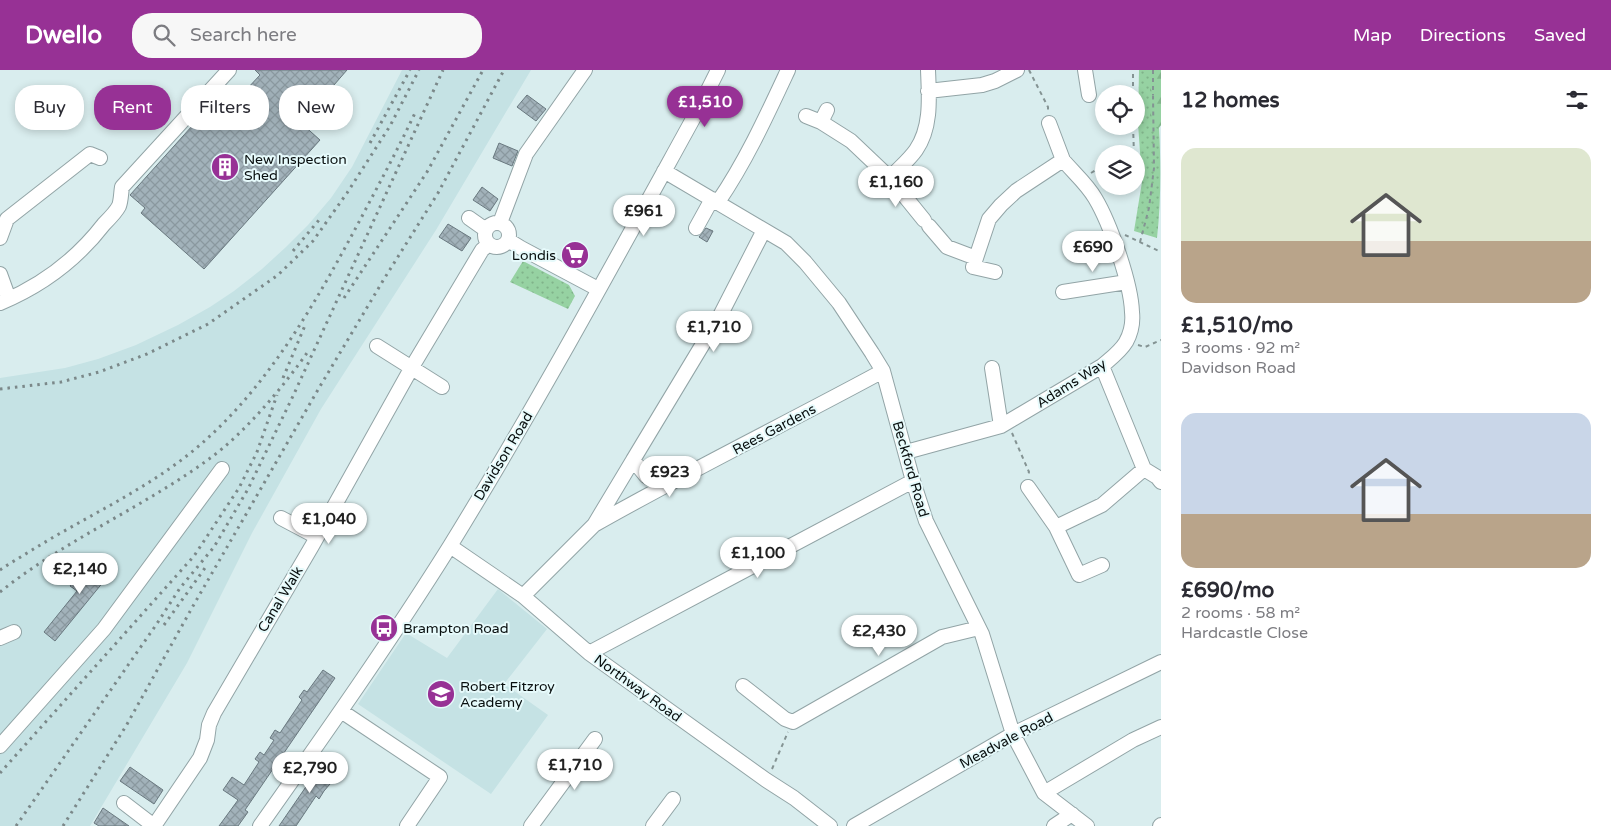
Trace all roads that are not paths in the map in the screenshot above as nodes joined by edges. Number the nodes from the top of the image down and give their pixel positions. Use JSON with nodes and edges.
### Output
{"nodes":[{"id":1,"x":229,"y":70,"type":"edge"},
{"id":2,"x":585,"y":70,"type":"edge"},
{"id":3,"x":718,"y":70,"type":"edge"},
{"id":4,"x":788,"y":70,"type":"edge"},
{"id":5,"x":928,"y":70,"type":"edge"},
{"id":6,"x":1017,"y":70,"type":"edge"},
{"id":7,"x":1085,"y":70,"type":"edge"},
{"id":8,"x":928,"y":92,"type":"junction"},
{"id":9,"x":1089,"y":95,"type":"dead end"},
{"id":10,"x":806,"y":116,"type":"dead end"},
{"id":11,"x":1049,"y":123,"type":"road end"},
{"id":12,"x":100,"y":158,"type":"dead end"},
{"id":13,"x":1062,"y":160,"type":"junction"},
{"id":14,"x":664,"y":171,"type":"junction"},
{"id":15,"x":890,"y":178,"type":"junction"},
{"id":16,"x":715,"y":201,"type":"junction"},
{"id":17,"x":469,"y":218,"type":"dead end"},
{"id":18,"x":500,"y":223,"type":"junction"},
{"id":19,"x":696,"y":228,"type":"dead end"},
{"id":20,"x":486,"y":230,"type":"junction"},
{"id":21,"x":764,"y":230,"type":"junction"},
{"id":22,"x":0,"y":238,"type":"edge"},
{"id":23,"x":508,"y":240,"type":"junction"},
{"id":24,"x":489,"y":244,"type":"junction"},
{"id":25,"x":976,"y":258,"type":"junction"},
{"id":26,"x":995,"y":272,"type":"dead end"},
{"id":27,"x":0,"y":274,"type":"edge"},
{"id":28,"x":1127,"y":282,"type":"junction"},
{"id":29,"x":598,"y":289,"type":"junction"},
{"id":30,"x":1063,"y":292,"type":"dead end"},
{"id":31,"x":5,"y":301,"type":"edge"},
{"id":32,"x":377,"y":346,"type":"dead end"},
{"id":33,"x":1102,"y":366,"type":"junction"},
{"id":34,"x":412,"y":367,"type":"junction"},
{"id":35,"x":992,"y":368,"type":"dead end"},
{"id":36,"x":883,"y":370,"type":"junction"},
{"id":37,"x":442,"y":387,"type":"dead end"},
{"id":38,"x":1004,"y":424,"type":"junction"},
{"id":39,"x":906,"y":452,"type":"junction"},
{"id":40,"x":633,"y":460,"type":"junction"},
{"id":41,"x":222,"y":469,"type":"dead end"},
{"id":42,"x":1144,"y":469,"type":"junction"},
{"id":43,"x":913,"y":481,"type":"junction"},
{"id":44,"x":1161,"y":482,"type":"edge"},
{"id":45,"x":664,"y":486,"type":"junction"},
{"id":46,"x":1028,"y":486,"type":"road end"},
{"id":47,"x":281,"y":518,"type":"dead end"},
{"id":48,"x":594,"y":525,"type":"junction"},
{"id":49,"x":1056,"y":526,"type":"junction"},
{"id":50,"x":317,"y":537,"type":"junction"},
{"id":51,"x":450,"y":546,"type":"junction"},
{"id":52,"x":1102,"y":566,"type":"dead end"},
{"id":53,"x":523,"y":596,"type":"junction"},
{"id":54,"x":979,"y":628,"type":"junction"},
{"id":55,"x":14,"y":632,"type":"dead end"},
{"id":56,"x":0,"y":638,"type":"edge"},
{"id":57,"x":589,"y":653,"type":"junction"},
{"id":58,"x":1161,"y":662,"type":"edge"},
{"id":59,"x":743,"y":686,"type":"dead end"},
{"id":60,"x":341,"y":712,"type":"junction"},
{"id":61,"x":1161,"y":727,"type":"edge"},
{"id":62,"x":1013,"y":734,"type":"junction"},
{"id":63,"x":595,"y":739,"type":"dead end"},
{"id":64,"x":0,"y":746,"type":"edge"},
{"id":65,"x":1044,"y":793,"type":"junction"},
{"id":66,"x":673,"y":799,"type":"dead end"},
{"id":67,"x":124,"y":803,"type":"dead end"},
{"id":68,"x":1072,"y":814,"type":"junction"},
{"id":69,"x":154,"y":826,"type":"edge"},
{"id":70,"x":260,"y":826,"type":"edge"},
{"id":71,"x":407,"y":826,"type":"edge"},
{"id":72,"x":531,"y":826,"type":"edge"},
{"id":73,"x":653,"y":826,"type":"edge"},
{"id":74,"x":830,"y":826,"type":"edge"},
{"id":75,"x":854,"y":826,"type":"edge"},
{"id":76,"x":1054,"y":826,"type":"edge"},
{"id":77,"x":1087,"y":826,"type":"edge"}],
"edges":[{"from":1,"to":31,"type":"street"},
{"from":2,"to":18,"type":"street"},
{"from":3,"to":14,"type":"street","name":"Davidson Road"},
{"from":4,"to":16,"type":"street"},
{"from":5,"to":8,"type":"street"},
{"from":6,"to":8,"type":"street"},
{"from":7,"to":9,"type":"street"},
{"from":8,"to":15,"type":"street"},
{"from":10,"to":15,"type":"street"},
{"from":11,"to":13,"type":"street","name":"Adams Way"},
{"from":12,"to":22,"type":"street"},
{"from":13,"to":25,"type":"street"},
{"from":13,"to":28,"type":"street","name":"Adams Way"},
{"from":14,"to":16,"type":"street","name":"Beckford Road"},
{"from":14,"to":29,"type":"street","name":"Davidson Road"},
{"from":15,"to":25,"type":"street"},
{"from":16,"to":19,"type":"street"},
{"from":16,"to":21,"type":"street","name":"Beckford Road"},
{"from":17,"to":20,"type":"street"},
{"from":18,"to":20,"type":"street"},
{"from":18,"to":23,"type":"street"},
{"from":20,"to":24,"type":"street"},
{"from":21,"to":36,"type":"street","name":"Beckford Road"},
{"from":21,"to":40,"type":"street","name":"Rees Gardens"},
{"from":23,"to":24,"type":"street"},
{"from":23,"to":29,"type":"street"},
{"from":24,"to":34,"type":"street","name":"Canal Walk"},
{"from":25,"to":26,"type":"street"},
{"from":27,"to":31,"type":"street"},
{"from":28,"to":30,"type":"street"},
{"from":28,"to":33,"type":"street","name":"Adams Way"},
{"from":29,"to":51,"type":"street","name":"Davidson Road"},
{"from":32,"to":34,"type":"street"},
{"from":33,"to":38,"type":"street","name":"Adams Way"},
{"from":33,"to":42,"type":"street"},
{"from":34,"to":37,"type":"street"},
{"from":34,"to":50,"type":"street","name":"Canal Walk"},
{"from":35,"to":38,"type":"street"},
{"from":36,"to":39,"type":"street","name":"Beckford Road"},
{"from":36,"to":45,"type":"street","name":"Rees Gardens"},
{"from":38,"to":39,"type":"street","name":"Adams Way"},
{"from":39,"to":43,"type":"street","name":"Beckford Road"},
{"from":40,"to":45,"type":"street"},
{"from":40,"to":48,"type":"street","name":"Rees Gardens"},
{"from":41,"to":64,"type":"street"},
{"from":42,"to":44,"type":"street"},
{"from":42,"to":49,"type":"street"},
{"from":43,"to":54,"type":"street","name":"Beckford Road"},
{"from":43,"to":57,"type":"street"},
{"from":45,"to":48,"type":"street","name":"Rees Gardens"},
{"from":46,"to":49,"type":"street"},
{"from":47,"to":50,"type":"street"},
{"from":48,"to":53,"type":"street","name":"Rees Gardens"},
{"from":49,"to":52,"type":"street"},
{"from":50,"to":69,"type":"street","name":"Canal Walk"},
{"from":51,"to":53,"type":"street","name":"Northway Road"},
{"from":51,"to":60,"type":"street","name":"Davidson Road"},
{"from":53,"to":57,"type":"street","name":"Northway Road"},
{"from":54,"to":59,"type":"street"},
{"from":54,"to":62,"type":"street","name":"Beckford Road"},
{"from":55,"to":56,"type":"street"},
{"from":57,"to":74,"type":"street","name":"Northway Road"},
{"from":58,"to":62,"type":"street","name":"Meadvale Road"},
{"from":60,"to":70,"type":"street","name":"Davidson Road"},
{"from":60,"to":71,"type":"street"},
{"from":61,"to":65,"type":"street"},
{"from":62,"to":65,"type":"street","name":"Beckford Road"},
{"from":62,"to":75,"type":"street","name":"Meadvale Road"},
{"from":63,"to":72,"type":"street"},
{"from":65,"to":68,"type":"street","name":"Beckford Road"},
{"from":66,"to":73,"type":"street"},
{"from":67,"to":69,"type":"street"},
{"from":68,"to":76,"type":"street"},
{"from":68,"to":77,"type":"street","name":"Beckford Road"}]}
